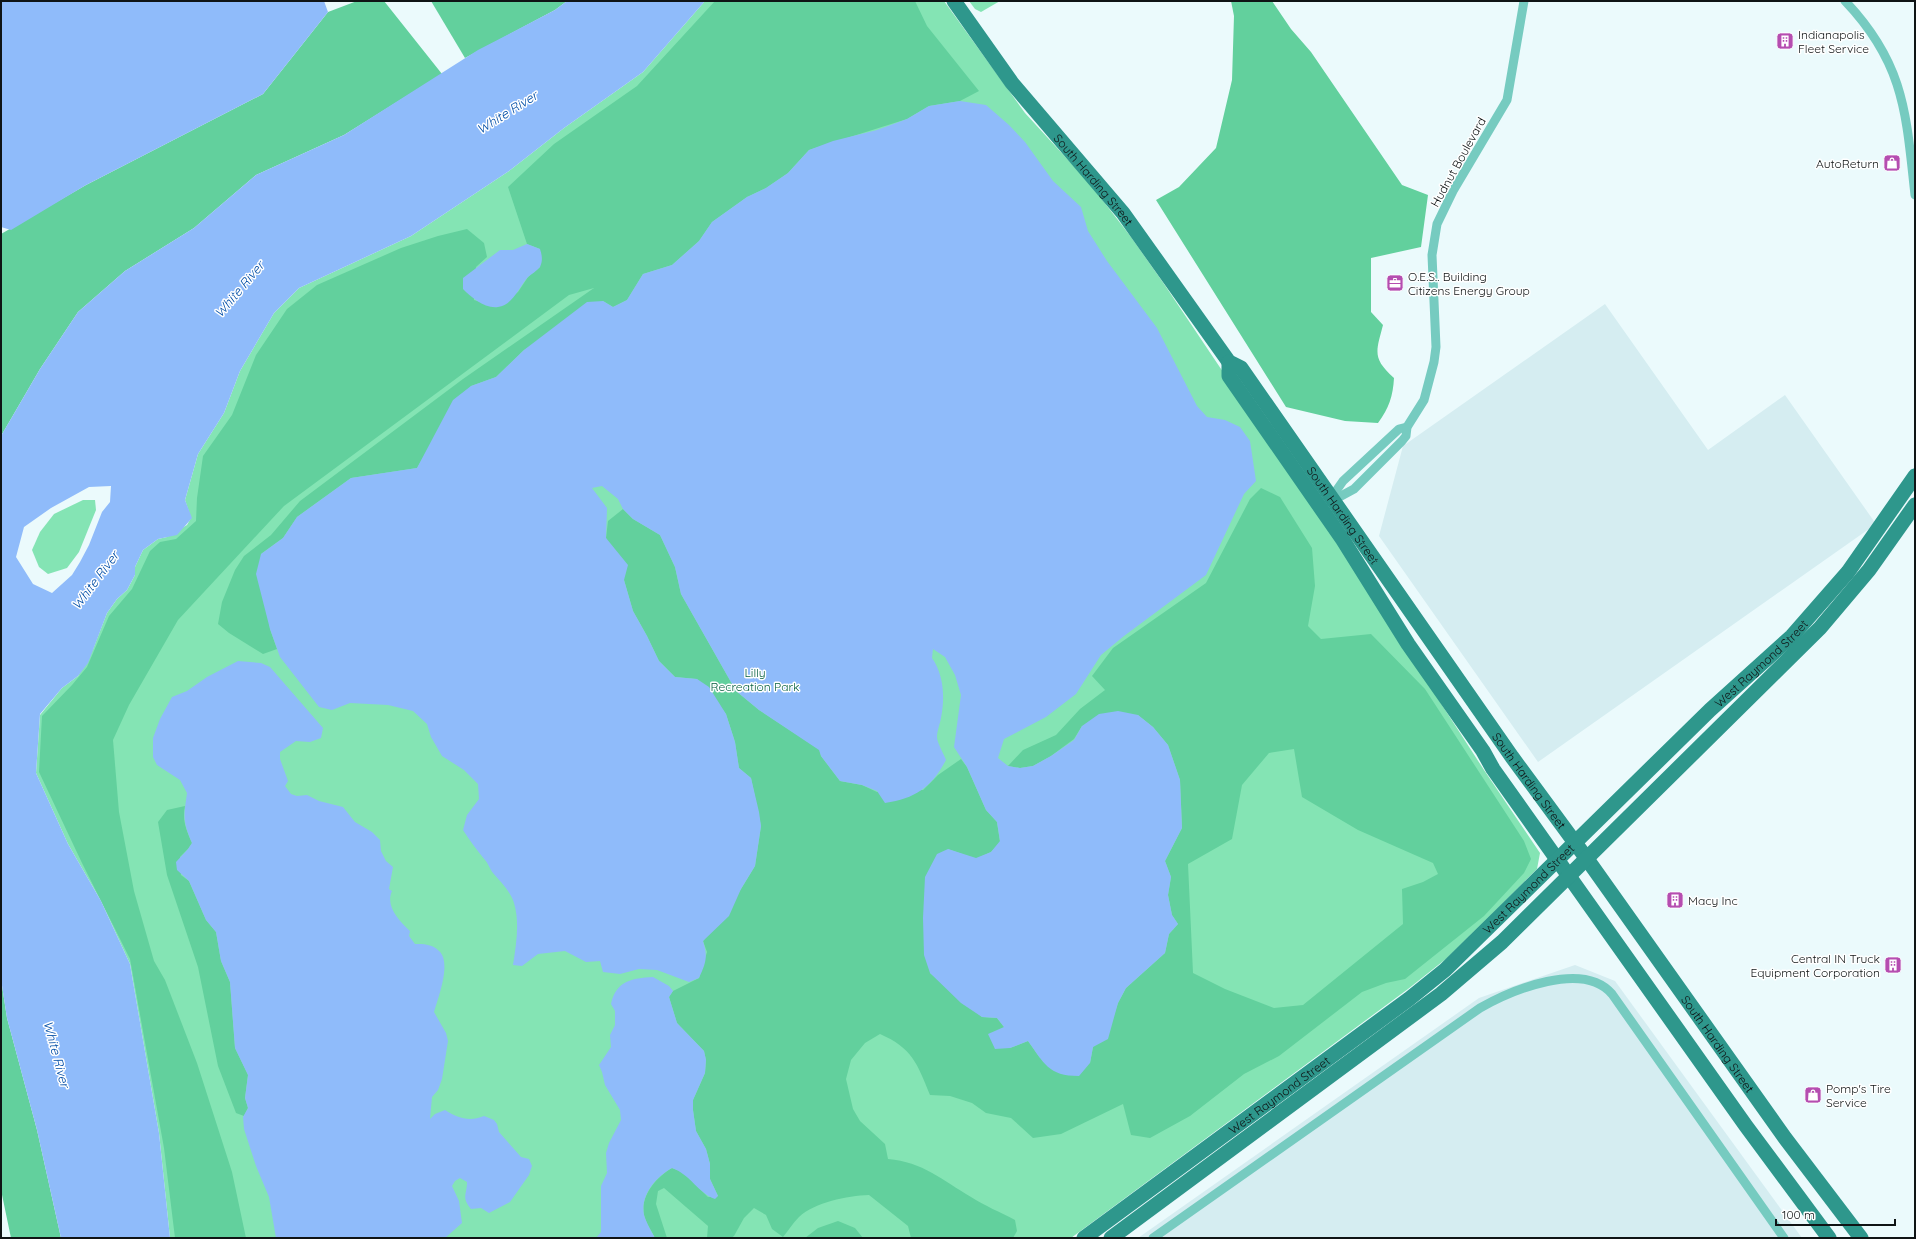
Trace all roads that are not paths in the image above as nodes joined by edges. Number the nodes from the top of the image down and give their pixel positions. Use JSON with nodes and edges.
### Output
{"nodes":[{"id":1,"x":954,"y":1,"type":"edge"},
{"id":2,"x":1524,"y":1,"type":"edge"},
{"id":3,"x":1845,"y":1,"type":"edge"},
{"id":4,"x":1915,"y":195,"type":"edge"},
{"id":5,"x":1407,"y":427,"type":"junction"},
{"id":6,"x":1915,"y":476,"type":"edge"},
{"id":7,"x":1326,"y":504,"type":"junction"},
{"id":8,"x":1915,"y":505,"type":"edge"},
{"id":9,"x":1474,"y":702,"type":"junction"},
{"id":10,"x":1456,"y":712,"type":"junction"},
{"id":11,"x":1576,"y":843,"type":"junction"},
{"id":12,"x":1587,"y":859,"type":"junction"},
{"id":13,"x":1558,"y":860,"type":"junction"},
{"id":14,"x":1569,"y":876,"type":"junction"},
{"id":15,"x":1745,"y":1083,"type":"junction"},
{"id":16,"x":1726,"y":1098,"type":"junction"},
{"id":17,"x":1828,"y":1196,"type":"junction"},
{"id":18,"x":1808,"y":1211,"type":"junction"},
{"id":19,"x":1114,"y":1215,"type":"junction"},
{"id":20,"x":1124,"y":1228,"type":"junction"},
{"id":21,"x":1785,"y":1237,"type":"edge"},
{"id":22,"x":1084,"y":1238,"type":"edge"},
{"id":23,"x":1111,"y":1238,"type":"edge"},
{"id":24,"x":1154,"y":1238,"type":"edge"},
{"id":25,"x":1829,"y":1238,"type":"edge"},
{"id":26,"x":1861,"y":1238,"type":"edge"}],
"edges":[{"from":1,"to":7,"type":"main road","name":"South Harding Street"},
{"from":2,"to":5,"type":"street","name":"Hudnut Boulevard"},
{"from":3,"to":4,"type":"street"},
{"from":5,"to":7,"type":"street","name":"Hudnut Boulevard"},
{"from":5,"to":7,"type":"street","name":"Hudnut Boulevard"},
{"from":6,"to":11,"type":"main road","name":"West Raymond Street"},
{"from":7,"to":9,"type":"main road","name":"South Harding Street"},
{"from":7,"to":10,"type":"main road","name":"South Harding Street"},
{"from":8,"to":12,"type":"main road","name":"West Raymond Street"},
{"from":9,"to":10,"type":"main road"},
{"from":9,"to":11,"type":"main road","name":"South Harding Street"},
{"from":10,"to":13,"type":"main road","name":"South Harding Street"},
{"from":11,"to":12,"type":"main road","name":"South Harding Street"},
{"from":11,"to":13,"type":"main road","name":"West Raymond Street"},
{"from":12,"to":14,"type":"main road","name":"West Raymond Street"},
{"from":12,"to":15,"type":"main road","name":"South Harding Street"},
{"from":13,"to":14,"type":"main road","name":"South Harding Street"},
{"from":13,"to":19,"type":"main road","name":"West Raymond Street"},
{"from":14,"to":16,"type":"main road","name":"South Harding Street"},
{"from":14,"to":20,"type":"main road","name":"West Raymond Street"},
{"from":15,"to":16,"type":"main road"},
{"from":15,"to":17,"type":"main road","name":"South Harding Street"},
{"from":16,"to":18,"type":"main road","name":"South Harding Street"},
{"from":17,"to":18,"type":"main road"},
{"from":17,"to":26,"type":"main road","name":"South Harding Street"},
{"from":18,"to":25,"type":"main road","name":"South Harding Street"},
{"from":19,"to":20,"type":"main road"},
{"from":19,"to":22,"type":"main road","name":"West Raymond Street"},
{"from":20,"to":23,"type":"main road","name":"West Raymond Street"},
{"from":21,"to":24,"type":"street"}]}
